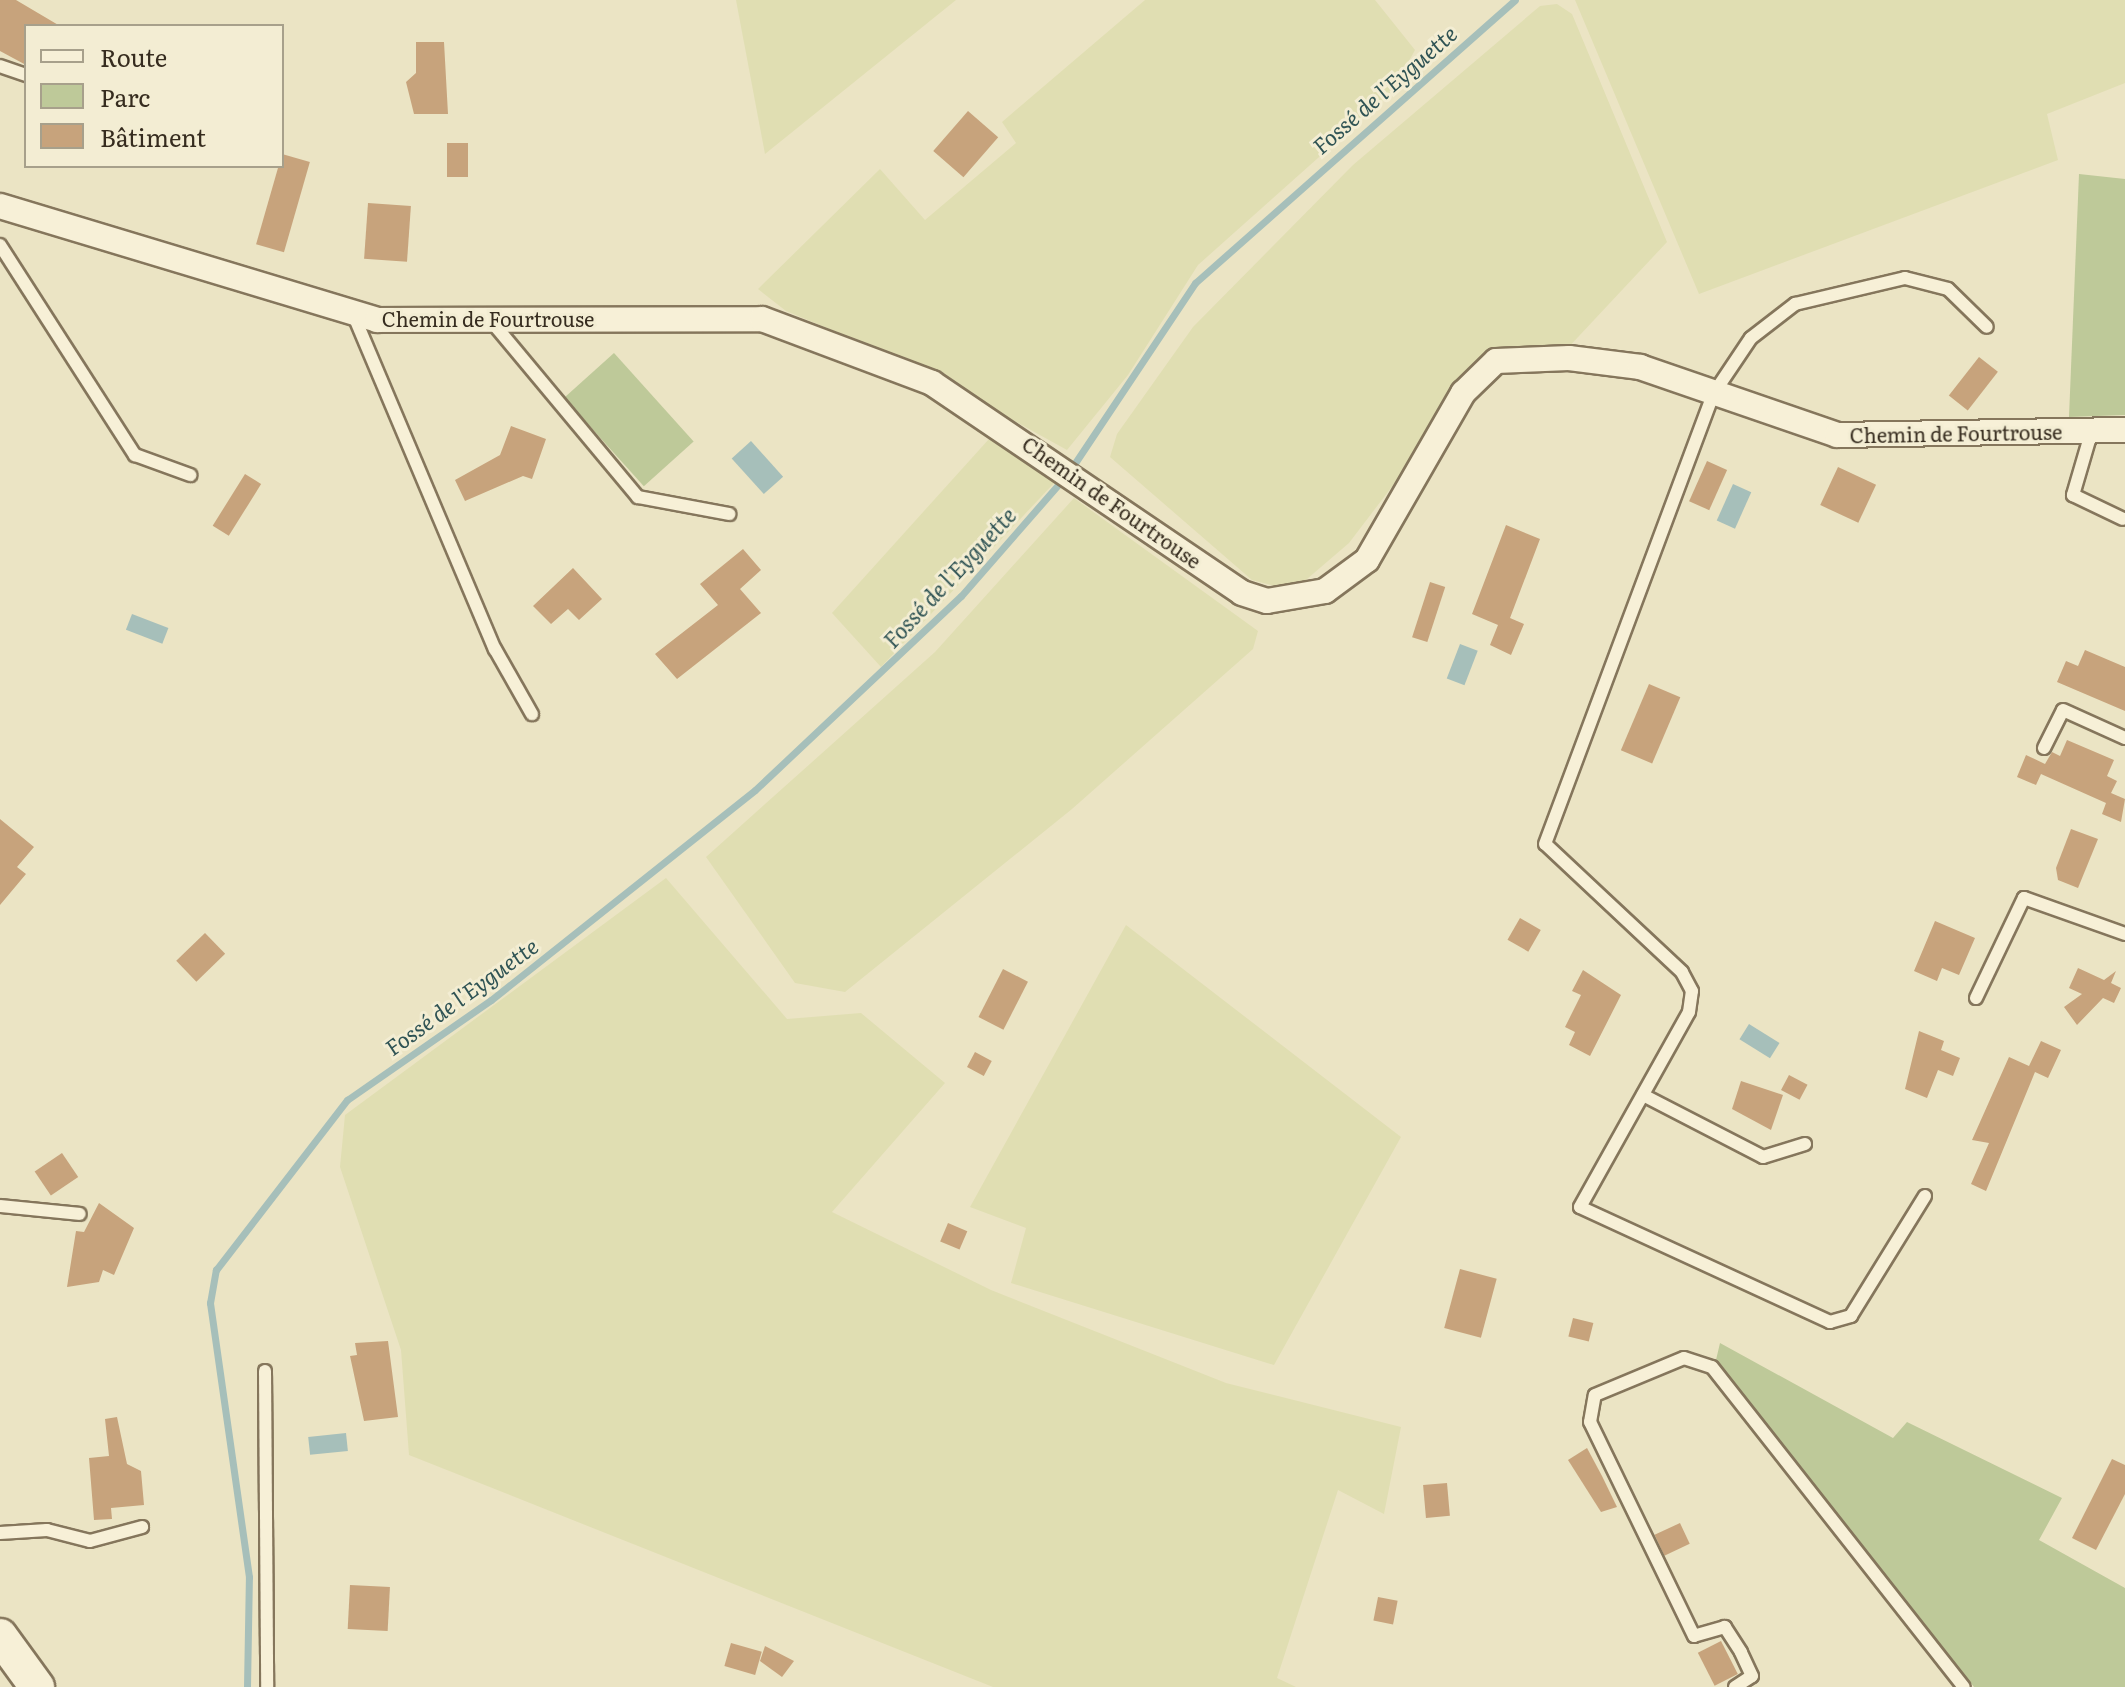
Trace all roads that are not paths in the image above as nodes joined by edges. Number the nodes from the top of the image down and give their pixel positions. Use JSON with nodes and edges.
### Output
{"nodes":[{"id":1,"x":0,"y":66,"type":"edge"},
{"id":2,"x":24,"y":74,"type":"edge"},
{"id":3,"x":0,"y":206,"type":"edge"},
{"id":4,"x":0,"y":245,"type":"edge"},
{"id":5,"x":354,"y":316,"type":"junction"},
{"id":6,"x":492,"y":322,"type":"junction"},
{"id":7,"x":1987,"y":327,"type":"dead end"},
{"id":8,"x":1714,"y":393,"type":"junction"},
{"id":9,"x":2092,"y":430,"type":"junction"},
{"id":10,"x":2125,"y":430,"type":"edge"},
{"id":11,"x":190,"y":475,"type":"dead end"},
{"id":12,"x":729,"y":514,"type":"dead end"},
{"id":13,"x":2123,"y":519,"type":"edge"},
{"id":14,"x":532,"y":714,"type":"dead end"},
{"id":15,"x":2125,"y":738,"type":"edge"},
{"id":16,"x":2044,"y":748,"type":"dead end"},
{"id":17,"x":2125,"y":934,"type":"edge"},
{"id":18,"x":1976,"y":998,"type":"dead end"},
{"id":19,"x":1643,"y":1095,"type":"junction"},
{"id":20,"x":1805,"y":1144,"type":"dead end"},
{"id":21,"x":1925,"y":1196,"type":"dead end"},
{"id":22,"x":0,"y":1206,"type":"edge"},
{"id":23,"x":80,"y":1214,"type":"dead end"},
{"id":24,"x":265,"y":1371,"type":"dead end"},
{"id":25,"x":142,"y":1527,"type":"dead end"},
{"id":26,"x":0,"y":1533,"type":"edge"},
{"id":27,"x":0,"y":1636,"type":"edge"},
{"id":28,"x":37,"y":1687,"type":"edge"},
{"id":29,"x":267,"y":1687,"type":"edge"},
{"id":30,"x":1735,"y":1687,"type":"edge"},
{"id":31,"x":1964,"y":1687,"type":"edge"}],
"edges":[{"from":1,"to":2,"type":"lane"},
{"from":3,"to":5,"type":"street","name":"Chemin de Fourtrouse"},
{"from":4,"to":11,"type":"lane"},
{"from":5,"to":6,"type":"street","name":"Chemin de Fourtrouse"},
{"from":5,"to":14,"type":"lane"},
{"from":6,"to":8,"type":"street","name":"Chemin de Fourtrouse"},
{"from":6,"to":12,"type":"lane"},
{"from":7,"to":8,"type":"lane"},
{"from":8,"to":9,"type":"street","name":"Chemin de Fourtrouse"},
{"from":8,"to":19,"type":"lane"},
{"from":9,"to":10,"type":"street","name":"Chemin de Fourtrouse"},
{"from":9,"to":13,"type":"lane"},
{"from":15,"to":16,"type":"lane"},
{"from":17,"to":18,"type":"lane"},
{"from":19,"to":20,"type":"lane"},
{"from":19,"to":21,"type":"lane"},
{"from":22,"to":23,"type":"lane"},
{"from":24,"to":29,"type":"lane"},
{"from":25,"to":26,"type":"lane"},
{"from":27,"to":28,"type":"main road"},
{"from":30,"to":31,"type":"lane"}]}
